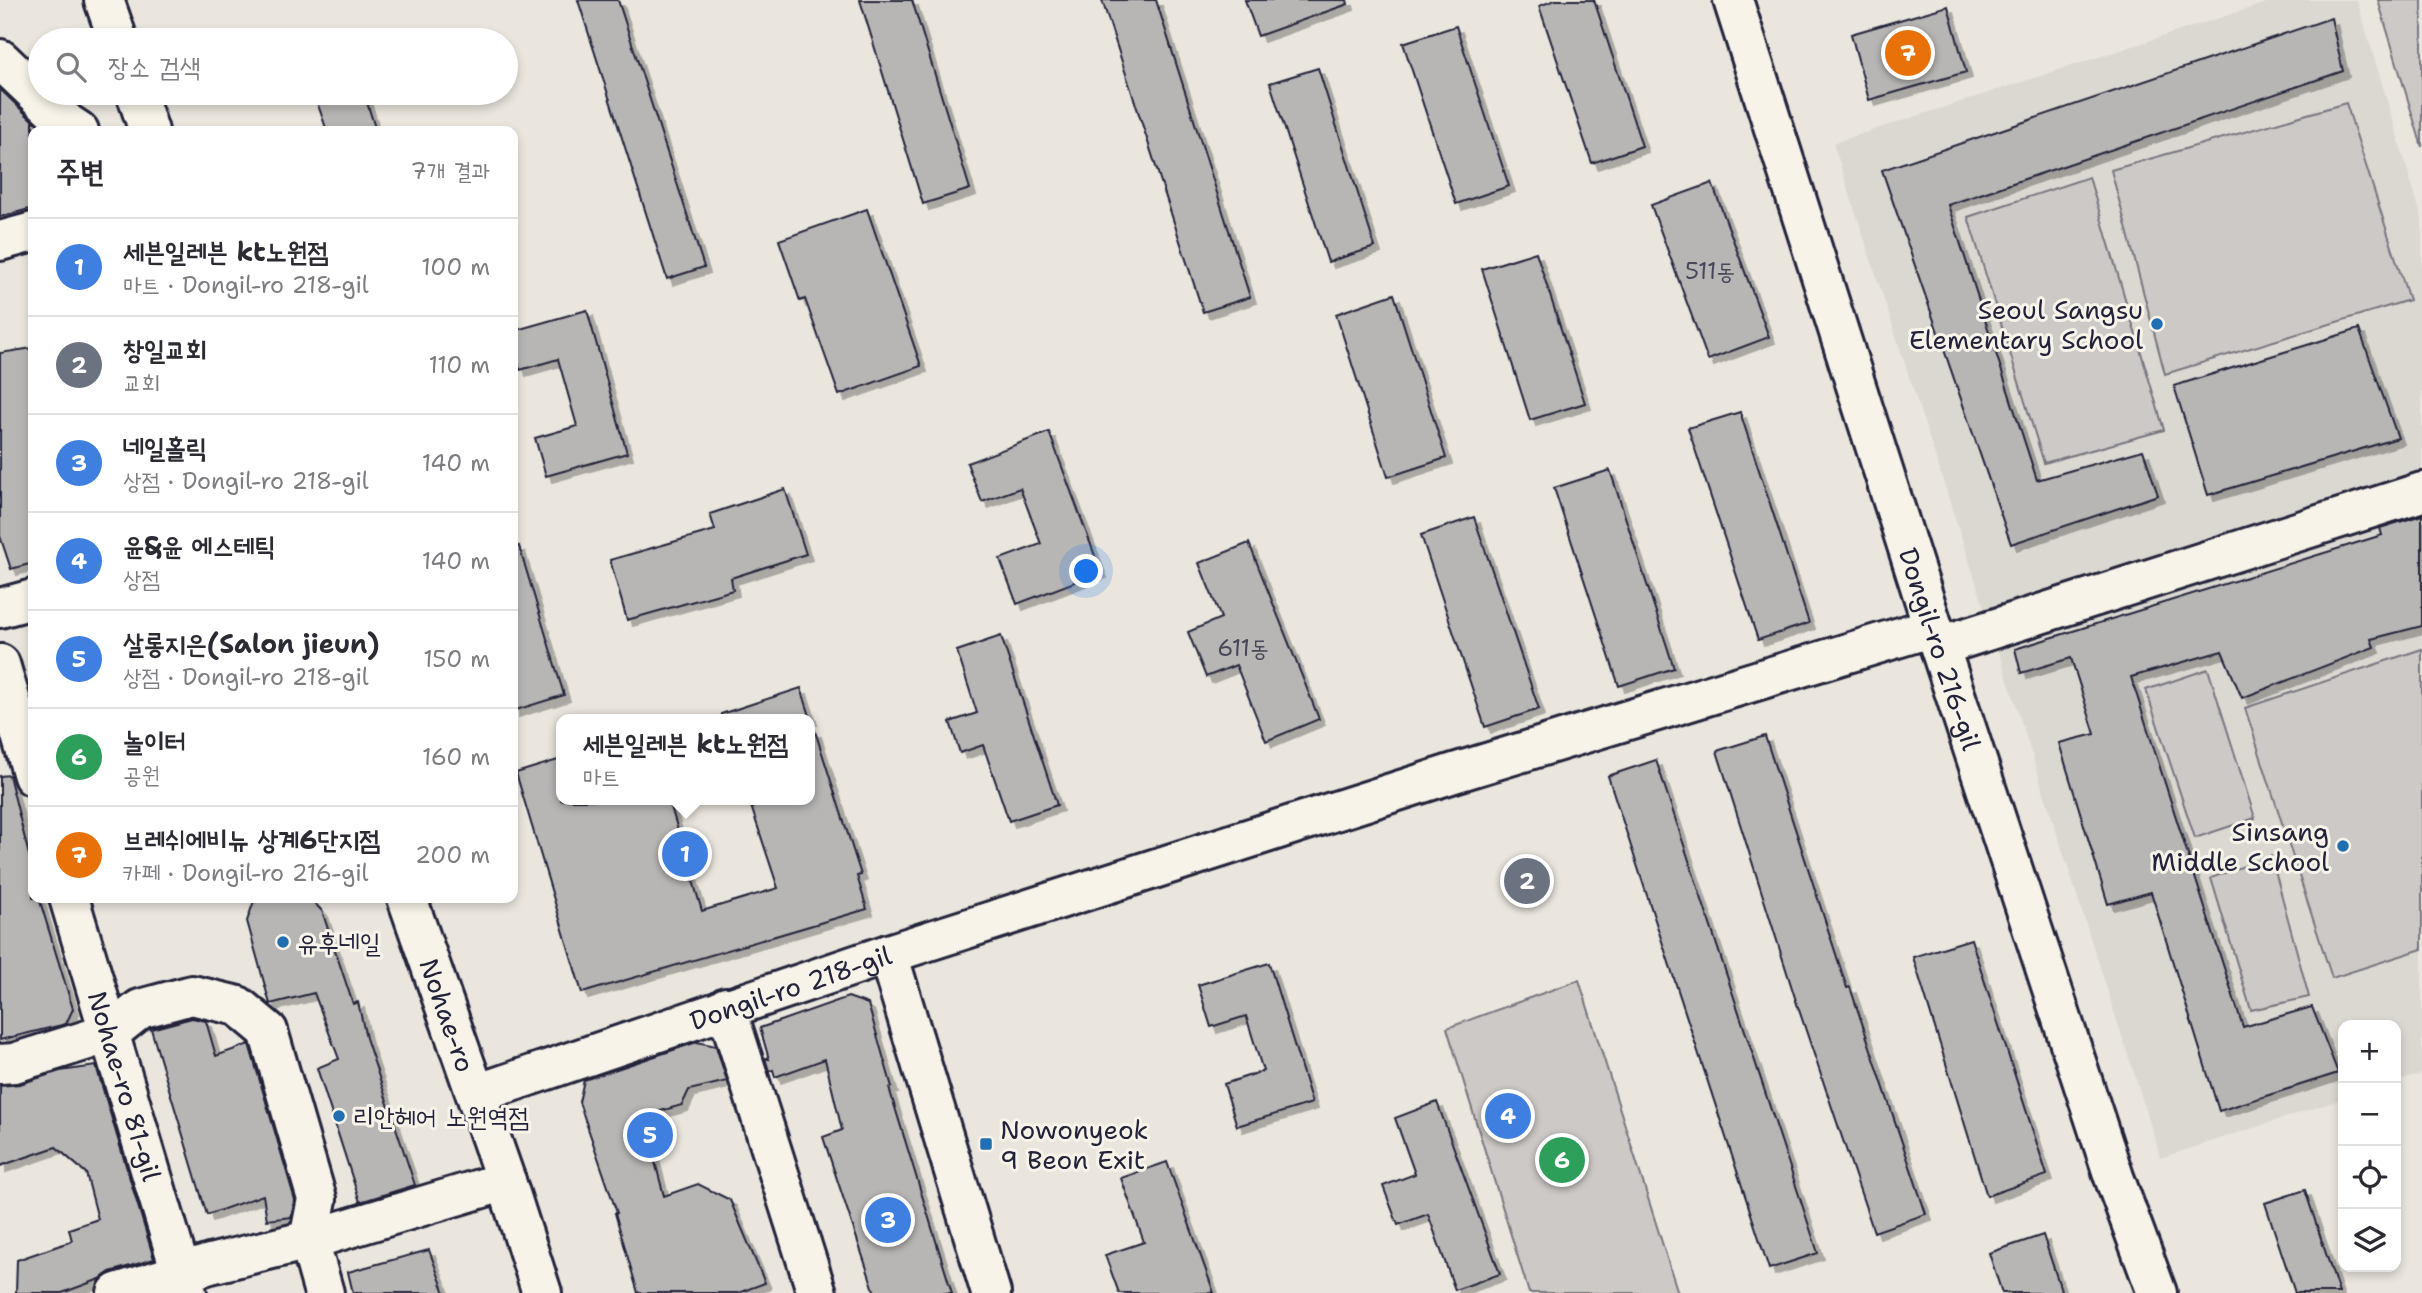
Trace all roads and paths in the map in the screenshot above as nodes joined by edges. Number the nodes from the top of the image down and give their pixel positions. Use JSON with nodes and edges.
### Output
{"nodes":[{"id":1,"x":104,"y":0,"type":"edge"},
{"id":2,"x":1733,"y":0,"type":"edge"},
{"id":3,"x":114,"y":28,"type":"edge"},
{"id":4,"x":0,"y":59,"type":"edge"},
{"id":5,"x":28,"y":86,"type":"edge"},
{"id":6,"x":48,"y":105,"type":"edge"},
{"id":7,"x":140,"y":105,"type":"edge"},
{"id":8,"x":72,"y":126,"type":"edge"},
{"id":9,"x":147,"y":126,"type":"edge"},
{"id":10,"x":28,"y":233,"type":"edge"},
{"id":11,"x":0,"y":241,"type":"edge"},
{"id":12,"x":2422,"y":492,"type":"edge"},
{"id":13,"x":28,"y":600,"type":"edge"},
{"id":14,"x":0,"y":608,"type":"edge"},
{"id":15,"x":1937,"y":636,"type":"junction"},
{"id":16,"x":0,"y":664,"type":"edge"},
{"id":17,"x":28,"y":759,"type":"edge"},
{"id":18,"x":71,"y":903,"type":"edge"},
{"id":19,"x":409,"y":903,"type":"edge"},
{"id":20,"x":888,"y":954,"type":"junction"},
{"id":21,"x":726,"y":1007,"type":"junction"},
{"id":22,"x":110,"y":1033,"type":"junction"},
{"id":23,"x":0,"y":1065,"type":"edge"},
{"id":24,"x":475,"y":1094,"type":"junction"},
{"id":25,"x":506,"y":1181,"type":"junction"},
{"id":26,"x":309,"y":1240,"type":"junction"},
{"id":27,"x":185,"y":1283,"type":"edge"},
{"id":28,"x":117,"y":1293,"type":"edge"},
{"id":29,"x":324,"y":1293,"type":"edge"},
{"id":30,"x":542,"y":1293,"type":"edge"},
{"id":31,"x":817,"y":1293,"type":"edge"},
{"id":32,"x":991,"y":1293,"type":"edge"},
{"id":33,"x":2157,"y":1293,"type":"edge"}],
"edges":[{"from":1,"to":3,"type":"street"},
{"from":2,"to":15,"type":"street","name":"Dongil-ro 216-gil"},
{"from":4,"to":5,"type":"street"},
{"from":6,"to":8,"type":"street"},
{"from":7,"to":9,"type":"street"},
{"from":10,"to":11,"type":"street"},
{"from":12,"to":15,"type":"street"},
{"from":13,"to":14,"type":"street"},
{"from":15,"to":20,"type":"street"},
{"from":15,"to":33,"type":"street","name":"Dongil-ro 216-gil"},
{"from":16,"to":17,"type":"street"},
{"from":18,"to":22,"type":"street","name":"Nohae-ro 81-gil"},
{"from":19,"to":24,"type":"street","name":"Nohae-ro"},
{"from":20,"to":21,"type":"street","name":"Dongil-ro 218-gil"},
{"from":20,"to":32,"type":"street","name":"Dongil-ro 218-gil"},
{"from":21,"to":24,"type":"street","name":"Dongil-ro 218-gil"},
{"from":21,"to":31,"type":"street"},
{"from":22,"to":23,"type":"street"},
{"from":22,"to":26,"type":"street"},
{"from":22,"to":27,"type":"street","name":"Nohae-ro 81-gil"},
{"from":24,"to":25,"type":"street","name":"Nohae-ro"},
{"from":25,"to":26,"type":"street"},
{"from":25,"to":30,"type":"street","name":"Nohae-ro"},
{"from":26,"to":27,"type":"street"},
{"from":26,"to":29,"type":"street"},
{"from":27,"to":28,"type":"street"}]}
